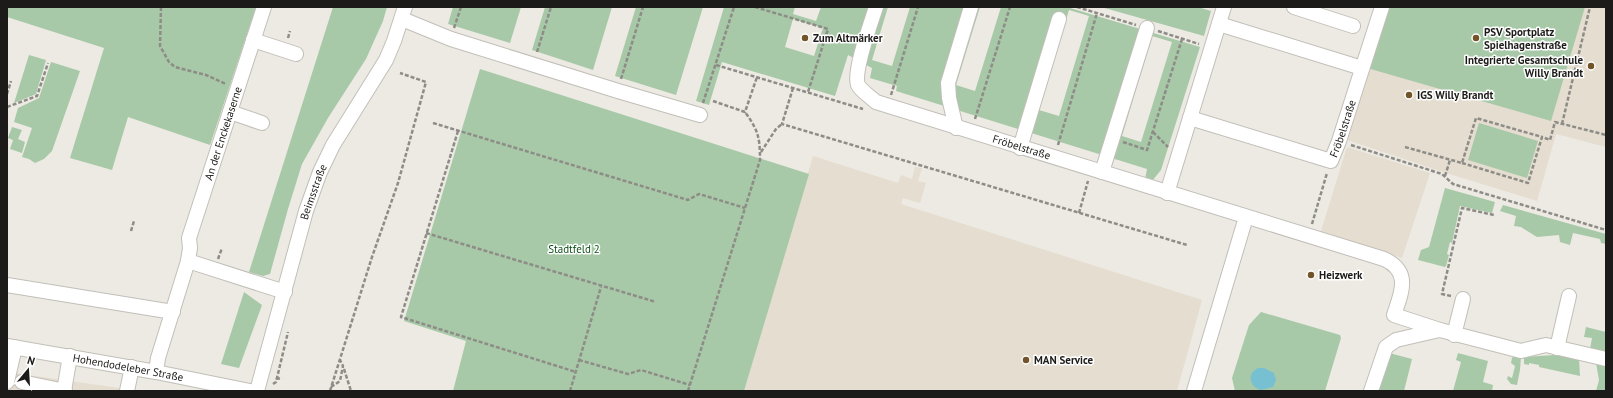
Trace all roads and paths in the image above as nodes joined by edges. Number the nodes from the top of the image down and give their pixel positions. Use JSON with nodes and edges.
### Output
{"nodes":[{"id":1,"x":161,"y":7,"type":"edge"},
{"id":2,"x":264,"y":7,"type":"edge"},
{"id":3,"x":461,"y":7,"type":"edge"},
{"id":4,"x":551,"y":7,"type":"edge"},
{"id":5,"x":643,"y":7,"type":"edge"},
{"id":6,"x":734,"y":7,"type":"edge"},
{"id":7,"x":755,"y":7,"type":"edge"},
{"id":8,"x":876,"y":7,"type":"edge"},
{"id":9,"x":918,"y":7,"type":"edge"},
{"id":10,"x":971,"y":7,"type":"edge"},
{"id":11,"x":1010,"y":7,"type":"edge"},
{"id":12,"x":1294,"y":7,"type":"edge"},
{"id":13,"x":1382,"y":7,"type":"edge"},
{"id":14,"x":1590,"y":7,"type":"edge"},
{"id":15,"x":1220,"y":8,"type":"edge"},
{"id":16,"x":403,"y":13,"type":"edge"},
{"id":17,"x":1097,"y":13,"type":"dead end"},
{"id":18,"x":1059,"y":19,"type":"dead end"},
{"id":19,"x":456,"y":24,"type":"dead end"},
{"id":20,"x":1218,"y":24,"type":"junction"},
{"id":21,"x":1353,"y":26,"type":"dead end"},
{"id":22,"x":1147,"y":28,"type":"dead end"},
{"id":23,"x":1182,"y":38,"type":"dead end"},
{"id":24,"x":253,"y":40,"type":"junction"},
{"id":25,"x":296,"y":54,"type":"dead end"},
{"id":26,"x":48,"y":63,"type":"dead end"},
{"id":27,"x":533,"y":64,"type":"junction"},
{"id":28,"x":716,"y":65,"type":"junction"},
{"id":29,"x":1362,"y":68,"type":"junction"},
{"id":30,"x":400,"y":73,"type":"dead end"},
{"id":31,"x":757,"y":77,"type":"junction"},
{"id":32,"x":11,"y":82,"type":"dead end"},
{"id":33,"x":793,"y":88,"type":"junction"},
{"id":34,"x":237,"y":90,"type":"junction"},
{"id":35,"x":618,"y":91,"type":"junction"},
{"id":36,"x":808,"y":92,"type":"junction"},
{"id":37,"x":7,"y":94,"type":"edge"},
{"id":38,"x":713,"y":102,"type":"dead end"},
{"id":39,"x":882,"y":104,"type":"junction"},
{"id":40,"x":7,"y":107,"type":"edge"},
{"id":41,"x":230,"y":112,"type":"junction"},
{"id":42,"x":745,"y":112,"type":"junction"},
{"id":43,"x":700,"y":115,"type":"joint"},
{"id":44,"x":1190,"y":118,"type":"junction"},
{"id":45,"x":262,"y":123,"type":"dead end"},
{"id":46,"x":433,"y":123,"type":"dead end"},
{"id":47,"x":782,"y":124,"type":"junction"},
{"id":48,"x":1562,"y":124,"type":"junction"},
{"id":49,"x":956,"y":128,"type":"junction"},
{"id":50,"x":458,"y":131,"type":"junction"},
{"id":51,"x":1152,"y":132,"type":"junction"},
{"id":52,"x":971,"y":133,"type":"junction"},
{"id":53,"x":1606,"y":135,"type":"edge"},
{"id":54,"x":1542,"y":138,"type":"junction"},
{"id":55,"x":1112,"y":139,"type":"junction"},
{"id":56,"x":1339,"y":141,"type":"junction"},
{"id":57,"x":1405,"y":147,"type":"dead end"},
{"id":58,"x":1020,"y":148,"type":"junction"},
{"id":59,"x":760,"y":152,"type":"junction"},
{"id":60,"x":1178,"y":157,"type":"junction"},
{"id":61,"x":1054,"y":158,"type":"junction"},
{"id":62,"x":1450,"y":160,"type":"junction"},
{"id":63,"x":1331,"y":161,"type":"junction"},
{"id":64,"x":1462,"y":163,"type":"junction"},
{"id":65,"x":1097,"y":171,"type":"junction"},
{"id":66,"x":1445,"y":176,"type":"junction"},
{"id":67,"x":1167,"y":193,"type":"junction"},
{"id":68,"x":745,"y":208,"type":"junction"},
{"id":69,"x":1078,"y":213,"type":"junction"},
{"id":70,"x":1494,"y":215,"type":"dead end"},
{"id":71,"x":1246,"y":217,"type":"junction"},
{"id":72,"x":134,"y":221,"type":"dead end"},
{"id":73,"x":1606,"y":230,"type":"edge"},
{"id":74,"x":131,"y":231,"type":"dead end"},
{"id":75,"x":426,"y":233,"type":"junction"},
{"id":76,"x":1308,"y":236,"type":"junction"},
{"id":77,"x":1187,"y":245,"type":"dead end"},
{"id":78,"x":188,"y":261,"type":"junction"},
{"id":79,"x":7,"y":285,"type":"edge"},
{"id":80,"x":601,"y":287,"type":"junction"},
{"id":81,"x":284,"y":292,"type":"junction"},
{"id":82,"x":1569,"y":296,"type":"dead end"},
{"id":83,"x":1463,"y":299,"type":"joint"},
{"id":84,"x":656,"y":302,"type":"dead end"},
{"id":85,"x":173,"y":312,"type":"junction"},
{"id":86,"x":290,"y":325,"type":"dead end"},
{"id":87,"x":1440,"y":330,"type":"junction"},
{"id":88,"x":1454,"y":335,"type":"junction"},
{"id":89,"x":11,"y":347,"type":"edge"},
{"id":90,"x":1557,"y":348,"type":"junction"},
{"id":91,"x":70,"y":356,"type":"junction"},
{"id":92,"x":1606,"y":359,"type":"edge"},
{"id":93,"x":340,"y":360,"type":"junction"},
{"id":94,"x":580,"y":360,"type":"junction"},
{"id":95,"x":344,"y":366,"type":"junction"},
{"id":96,"x":132,"y":367,"type":"junction"},
{"id":97,"x":156,"y":372,"type":"junction"},
{"id":98,"x":576,"y":372,"type":"junction"},
{"id":99,"x":276,"y":378,"type":"junction"},
{"id":100,"x":282,"y":379,"type":"dead end"},
{"id":101,"x":7,"y":382,"type":"edge"},
{"id":102,"x":22,"y":382,"type":"dead end"},
{"id":103,"x":276,"y":382,"type":"dead end"},
{"id":104,"x":690,"y":385,"type":"junction"},
{"id":105,"x":331,"y":387,"type":"junction"},
{"id":106,"x":64,"y":391,"type":"edge"},
{"id":107,"x":126,"y":391,"type":"edge"},
{"id":108,"x":250,"y":391,"type":"edge"},
{"id":109,"x":257,"y":391,"type":"edge"},
{"id":110,"x":330,"y":391,"type":"edge"},
{"id":111,"x":350,"y":391,"type":"edge"},
{"id":112,"x":570,"y":391,"type":"edge"},
{"id":113,"x":688,"y":391,"type":"edge"},
{"id":114,"x":1194,"y":391,"type":"edge"},
{"id":115,"x":1371,"y":391,"type":"edge"}],
"edges":[{"from":1,"to":34,"type":"path"},
{"from":2,"to":24,"type":"street","name":"An der Enckekaserne"},
{"from":3,"to":19,"type":"path"},
{"from":4,"to":27,"type":"path"},
{"from":5,"to":35,"type":"path"},
{"from":6,"to":28,"type":"path"},
{"from":7,"to":36,"type":"path"},
{"from":8,"to":39,"type":"street"},
{"from":9,"to":39,"type":"path"},
{"from":10,"to":49,"type":"street"},
{"from":11,"to":52,"type":"path"},
{"from":12,"to":21,"type":"street"},
{"from":13,"to":29,"type":"street","name":"Fröbelstraße"},
{"from":14,"to":48,"type":"path"},
{"from":15,"to":20,"type":"street"},
{"from":16,"to":27,"type":"street"},
{"from":16,"to":81,"type":"street","name":"Beimsstraße"},
{"from":17,"to":61,"type":"path"},
{"from":18,"to":58,"type":"street"},
{"from":20,"to":29,"type":"street"},
{"from":20,"to":44,"type":"street"},
{"from":22,"to":55,"type":"street"},
{"from":23,"to":51,"type":"path"},
{"from":24,"to":25,"type":"street"},
{"from":24,"to":34,"type":"street","name":"An der Enckekaserne"},
{"from":26,"to":40,"type":"path"},
{"from":27,"to":35,"type":"street"},
{"from":28,"to":31,"type":"path"},
{"from":28,"to":43,"type":"path"},
{"from":29,"to":56,"type":"street","name":"Fröbelstraße"},
{"from":30,"to":93,"type":"path"},
{"from":31,"to":33,"type":"path"},
{"from":31,"to":42,"type":"path"},
{"from":32,"to":37,"type":"path"},
{"from":33,"to":36,"type":"path"},
{"from":33,"to":47,"type":"path"},
{"from":34,"to":41,"type":"street","name":"An der Enckekaserne"},
{"from":35,"to":43,"type":"street"},
{"from":36,"to":39,"type":"path"},
{"from":38,"to":42,"type":"path"},
{"from":39,"to":49,"type":"street","name":"Fröbelstraße"},
{"from":41,"to":45,"type":"street"},
{"from":41,"to":78,"type":"street","name":"An der Enckekaserne"},
{"from":42,"to":59,"type":"path"},
{"from":44,"to":60,"type":"street"},
{"from":44,"to":63,"type":"street","name":"Fröbelstraße"},
{"from":46,"to":50,"type":"path"},
{"from":47,"to":59,"type":"path"},
{"from":47,"to":69,"type":"path"},
{"from":48,"to":53,"type":"path"},
{"from":48,"to":54,"type":"path"},
{"from":49,"to":52,"type":"street","name":"Fröbelstraße"},
{"from":50,"to":68,"type":"path"},
{"from":50,"to":75,"type":"path"},
{"from":51,"to":55,"type":"path"},
{"from":51,"to":60,"type":"path"},
{"from":52,"to":58,"type":"street","name":"Fröbelstraße"},
{"from":54,"to":64,"type":"path"},
{"from":54,"to":64,"type":"path"},
{"from":55,"to":65,"type":"street"},
{"from":56,"to":63,"type":"street","name":"Fröbelstraße"},
{"from":56,"to":66,"type":"path"},
{"from":57,"to":62,"type":"path"},
{"from":58,"to":61,"type":"street","name":"Fröbelstraße"},
{"from":59,"to":68,"type":"path"},
{"from":60,"to":67,"type":"street"},
{"from":61,"to":65,"type":"street","name":"Fröbelstraße"},
{"from":62,"to":64,"type":"path"},
{"from":62,"to":66,"type":"path"},
{"from":63,"to":76,"type":"path"},
{"from":65,"to":67,"type":"street","name":"Fröbelstraße"},
{"from":65,"to":69,"type":"path"},
{"from":66,"to":73,"type":"path"},
{"from":67,"to":71,"type":"street","name":"Fröbelstraße"},
{"from":68,"to":104,"type":"path"},
{"from":69,"to":77,"type":"path"},
{"from":70,"to":83,"type":"path"},
{"from":71,"to":76,"type":"street","name":"Fröbelstraße"},
{"from":71,"to":114,"type":"street"},
{"from":72,"to":74,"type":"path"},
{"from":75,"to":80,"type":"path"},
{"from":75,"to":98,"type":"path"},
{"from":76,"to":87,"type":"street","name":"Fröbelstraße"},
{"from":78,"to":81,"type":"street"},
{"from":78,"to":85,"type":"street","name":"An der Enckekaserne"},
{"from":79,"to":85,"type":"street"},
{"from":80,"to":84,"type":"path"},
{"from":80,"to":94,"type":"path"},
{"from":81,"to":109,"type":"street","name":"Beimsstraße"},
{"from":82,"to":90,"type":"street"},
{"from":83,"to":88,"type":"street"},
{"from":85,"to":97,"type":"street","name":"An der Enckekaserne"},
{"from":86,"to":99,"type":"path"},
{"from":87,"to":88,"type":"street"},
{"from":87,"to":115,"type":"street"},
{"from":88,"to":90,"type":"street"},
{"from":89,"to":91,"type":"street","name":"Hohendodeleber Straße"},
{"from":89,"to":101,"type":"street"},
{"from":90,"to":92,"type":"street"},
{"from":91,"to":96,"type":"street","name":"Hohendodeleber Straße"},
{"from":91,"to":106,"type":"street"},
{"from":93,"to":95,"type":"path"},
{"from":93,"to":105,"type":"path"},
{"from":94,"to":98,"type":"path"},
{"from":94,"to":104,"type":"path"},
{"from":95,"to":105,"type":"path"},
{"from":95,"to":111,"type":"path"},
{"from":96,"to":97,"type":"street","name":"Hohendodeleber Straße"},
{"from":96,"to":107,"type":"street"},
{"from":97,"to":108,"type":"street","name":"Hohendodeleber Straße"},
{"from":98,"to":112,"type":"path"},
{"from":99,"to":100,"type":"path"},
{"from":99,"to":103,"type":"path"},
{"from":102,"to":106,"type":"street"},
{"from":104,"to":113,"type":"path"},
{"from":105,"to":110,"type":"path"}]}
